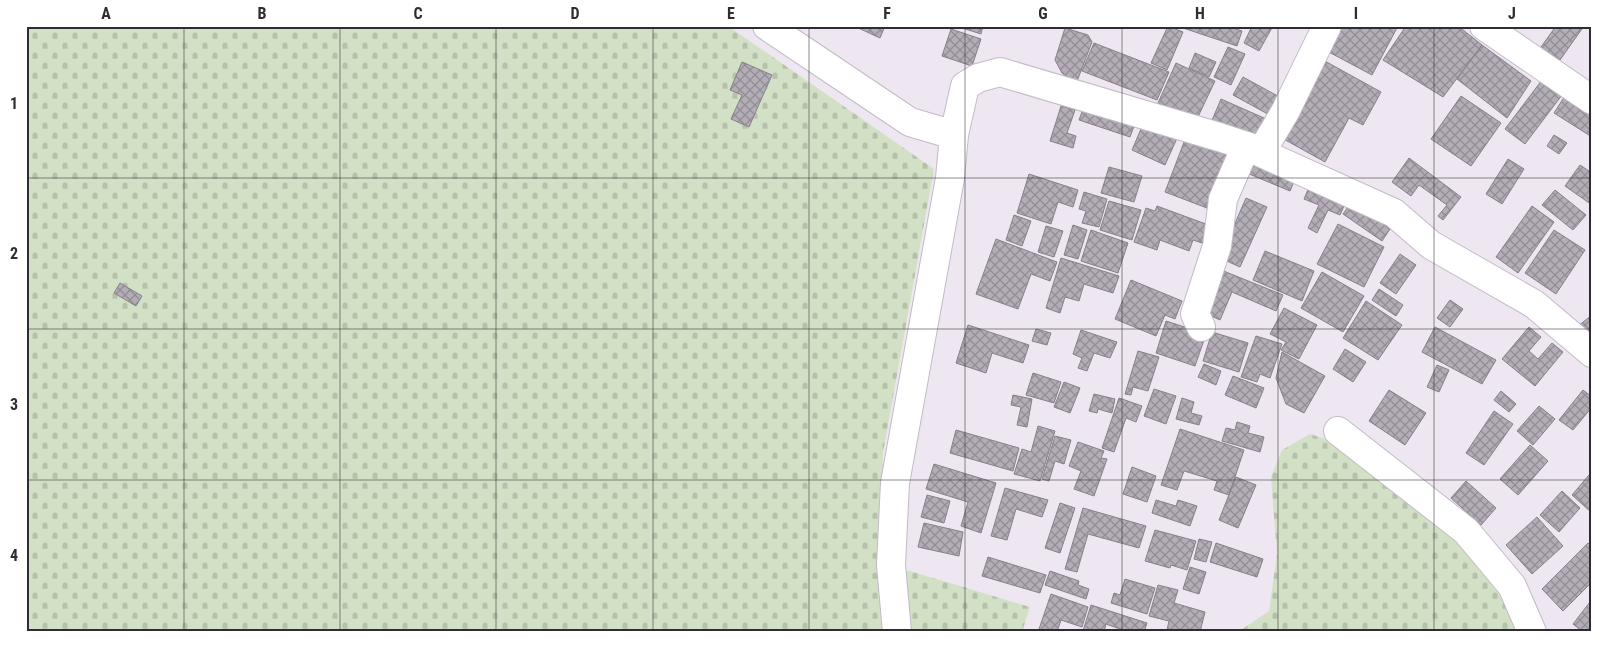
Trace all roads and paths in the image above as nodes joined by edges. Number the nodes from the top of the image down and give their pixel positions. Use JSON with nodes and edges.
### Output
{"nodes":[{"id":1,"x":767,"y":26,"type":"edge"},
{"id":2,"x":1326,"y":26,"type":"edge"},
{"id":3,"x":1484,"y":26,"type":"edge"},
{"id":4,"x":1592,"y":100,"type":"edge"},
{"id":5,"x":954,"y":135,"type":"junction"},
{"id":6,"x":1246,"y":146,"type":"junction"},
{"id":7,"x":1202,"y":327,"type":"dead end"},
{"id":8,"x":1592,"y":353,"type":"edge"},
{"id":9,"x":1338,"y":430,"type":"dead end"},
{"id":10,"x":897,"y":632,"type":"edge"},
{"id":11,"x":1532,"y":632,"type":"edge"}],
"edges":[{"from":1,"to":5,"type":"street"},
{"from":2,"to":6,"type":"street"},
{"from":3,"to":4,"type":"street"},
{"from":5,"to":6,"type":"street"},
{"from":5,"to":10,"type":"street"},
{"from":6,"to":7,"type":"street"},
{"from":6,"to":8,"type":"street"},
{"from":9,"to":11,"type":"street"}]}
